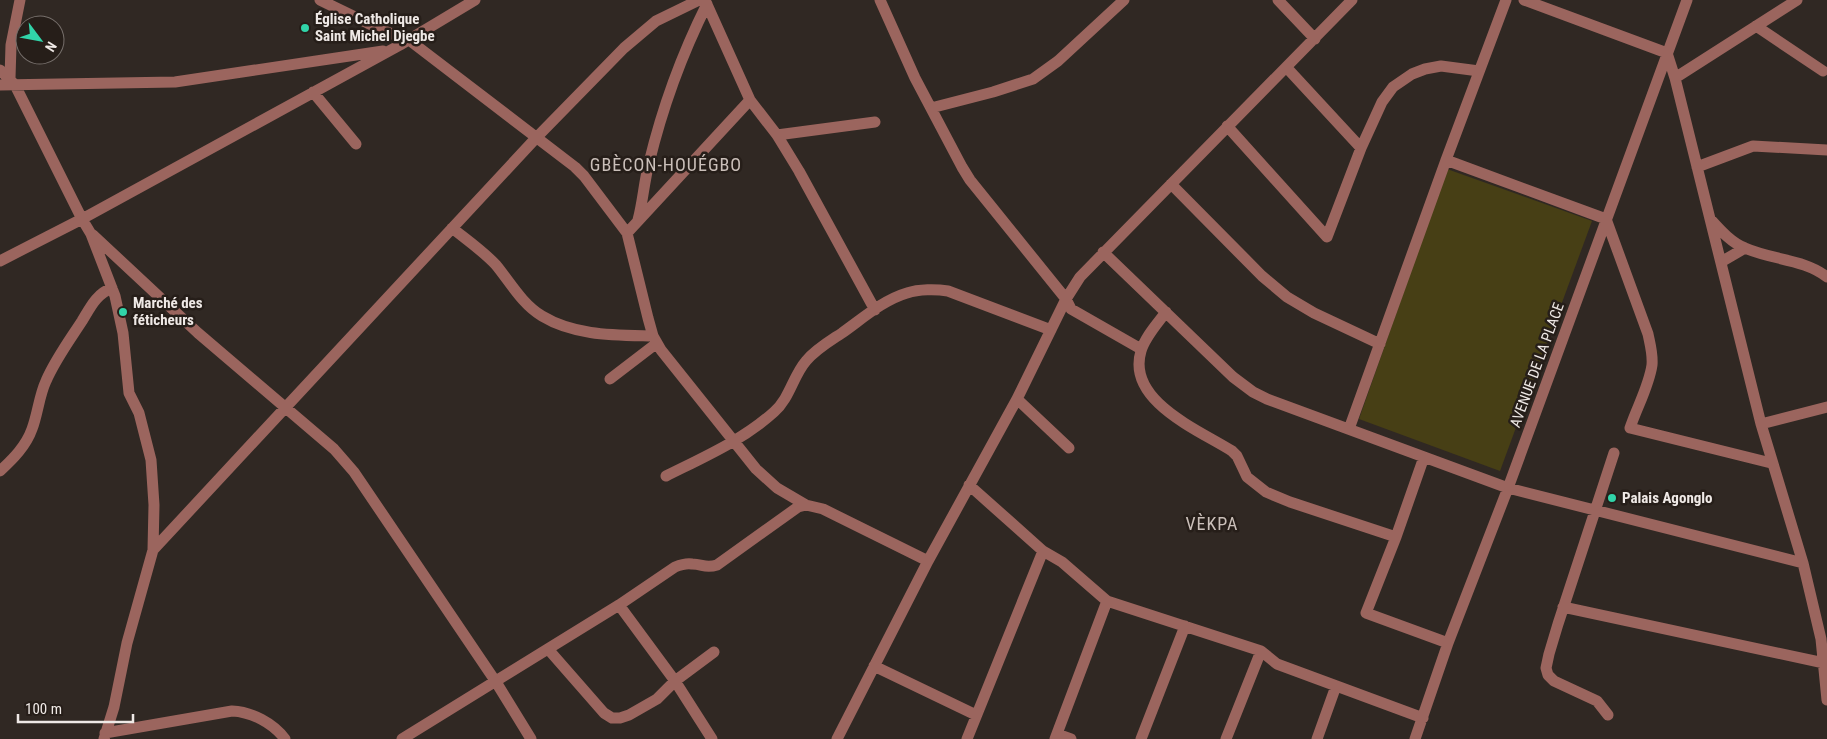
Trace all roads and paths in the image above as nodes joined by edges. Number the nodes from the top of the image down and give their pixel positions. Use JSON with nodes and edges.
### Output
{"nodes":[{"id":1,"x":20,"y":0,"type":"edge"},
{"id":2,"x":320,"y":0,"type":"edge"},
{"id":3,"x":475,"y":0,"type":"edge"},
{"id":4,"x":880,"y":0,"type":"edge"},
{"id":5,"x":1124,"y":0,"type":"edge"},
{"id":6,"x":1278,"y":0,"type":"edge"},
{"id":7,"x":1352,"y":0,"type":"edge"},
{"id":8,"x":1506,"y":0,"type":"edge"},
{"id":9,"x":1524,"y":0,"type":"edge"},
{"id":10,"x":1687,"y":0,"type":"edge"},
{"id":11,"x":1797,"y":0,"type":"edge"},
{"id":12,"x":704,"y":1,"type":"edge"},
{"id":13,"x":1756,"y":26,"type":"junction"},
{"id":14,"x":1315,"y":39,"type":"junction"},
{"id":15,"x":409,"y":40,"type":"junction"},
{"id":16,"x":391,"y":50,"type":"junction"},
{"id":17,"x":1667,"y":53,"type":"junction"},
{"id":18,"x":1287,"y":68,"type":"junction"},
{"id":19,"x":0,"y":70,"type":"edge"},
{"id":20,"x":1479,"y":71,"type":"junction"},
{"id":21,"x":1823,"y":71,"type":"dead end"},
{"id":22,"x":1675,"y":78,"type":"junction"},
{"id":23,"x":8,"y":83,"type":"edge"},
{"id":24,"x":313,"y":92,"type":"junction"},
{"id":25,"x":750,"y":100,"type":"junction"},
{"id":26,"x":931,"y":108,"type":"junction"},
{"id":27,"x":875,"y":122,"type":"dead end"},
{"id":28,"x":1227,"y":126,"type":"junction"},
{"id":29,"x":777,"y":135,"type":"junction"},
{"id":30,"x":536,"y":138,"type":"junction"},
{"id":31,"x":356,"y":144,"type":"dead end"},
{"id":32,"x":1361,"y":148,"type":"junction"},
{"id":33,"x":1827,"y":150,"type":"edge"},
{"id":34,"x":1446,"y":160,"type":"junction"},
{"id":35,"x":1696,"y":166,"type":"junction"},
{"id":36,"x":1171,"y":184,"type":"junction"},
{"id":37,"x":1710,"y":218,"type":"junction"},
{"id":38,"x":82,"y":219,"type":"junction"},
{"id":39,"x":1606,"y":219,"type":"junction"},
{"id":40,"x":638,"y":220,"type":"junction"},
{"id":41,"x":452,"y":228,"type":"junction"},
{"id":42,"x":627,"y":233,"type":"junction"},
{"id":43,"x":91,"y":234,"type":"junction"},
{"id":44,"x":1745,"y":248,"type":"junction"},
{"id":45,"x":1103,"y":252,"type":"junction"},
{"id":46,"x":0,"y":261,"type":"edge"},
{"id":47,"x":1721,"y":262,"type":"junction"},
{"id":48,"x":1827,"y":277,"type":"edge"},
{"id":49,"x":112,"y":288,"type":"junction"},
{"id":50,"x":1066,"y":299,"type":"junction"},
{"id":51,"x":875,"y":310,"type":"junction"},
{"id":52,"x":1166,"y":312,"type":"junction"},
{"id":53,"x":1051,"y":330,"type":"junction"},
{"id":54,"x":655,"y":339,"type":"junction"},
{"id":55,"x":1380,"y":344,"type":"junction"},
{"id":56,"x":1141,"y":349,"type":"junction"},
{"id":57,"x":610,"y":379,"type":"dead end"},
{"id":58,"x":1017,"y":399,"type":"junction"},
{"id":59,"x":285,"y":407,"type":"junction"},
{"id":60,"x":1827,"y":407,"type":"edge"},
{"id":61,"x":1761,"y":424,"type":"junction"},
{"id":62,"x":1349,"y":429,"type":"junction"},
{"id":63,"x":734,"y":442,"type":"junction"},
{"id":64,"x":1069,"y":448,"type":"dead end"},
{"id":65,"x":1614,"y":453,"type":"dead end"},
{"id":66,"x":1424,"y":457,"type":"junction"},
{"id":67,"x":1771,"y":462,"type":"junction"},
{"id":68,"x":0,"y":471,"type":"edge"},
{"id":69,"x":666,"y":476,"type":"dead end"},
{"id":70,"x":969,"y":485,"type":"junction"},
{"id":71,"x":1508,"y":488,"type":"junction"},
{"id":72,"x":806,"y":505,"type":"junction"},
{"id":73,"x":1595,"y":511,"type":"junction"},
{"id":74,"x":1396,"y":537,"type":"junction"},
{"id":75,"x":153,"y":550,"type":"junction"},
{"id":76,"x":1043,"y":551,"type":"junction"},
{"id":77,"x":928,"y":562,"type":"junction"},
{"id":78,"x":1803,"y":563,"type":"junction"},
{"id":79,"x":1107,"y":601,"type":"junction"},
{"id":80,"x":619,"y":605,"type":"junction"},
{"id":81,"x":1564,"y":607,"type":"junction"},
{"id":82,"x":1185,"y":626,"type":"junction"},
{"id":83,"x":1448,"y":643,"type":"junction"},
{"id":84,"x":548,"y":649,"type":"junction"},
{"id":85,"x":1261,"y":651,"type":"junction"},
{"id":86,"x":714,"y":652,"type":"dead end"},
{"id":87,"x":1824,"y":663,"type":"junction"},
{"id":88,"x":874,"y":666,"type":"junction"},
{"id":89,"x":675,"y":681,"type":"junction"},
{"id":90,"x":496,"y":682,"type":"junction"},
{"id":91,"x":1336,"y":686,"type":"junction"},
{"id":92,"x":1827,"y":700,"type":"edge"},
{"id":93,"x":976,"y":714,"type":"junction"},
{"id":94,"x":1608,"y":715,"type":"dead end"},
{"id":95,"x":1423,"y":718,"type":"junction"},
{"id":96,"x":104,"y":736,"type":"edge"},
{"id":97,"x":1056,"y":737,"type":"edge"},
{"id":98,"x":285,"y":739,"type":"edge"},
{"id":99,"x":402,"y":739,"type":"edge"},
{"id":100,"x":531,"y":739,"type":"edge"},
{"id":101,"x":712,"y":739,"type":"edge"},
{"id":102,"x":838,"y":739,"type":"edge"},
{"id":103,"x":967,"y":739,"type":"edge"},
{"id":104,"x":1071,"y":739,"type":"edge"},
{"id":105,"x":1141,"y":739,"type":"edge"},
{"id":106,"x":1226,"y":739,"type":"edge"},
{"id":107,"x":1317,"y":739,"type":"edge"},
{"id":108,"x":1415,"y":739,"type":"edge"}],
"edges":[{"from":1,"to":23,"type":"street"},
{"from":2,"to":15,"type":"street"},
{"from":3,"to":15,"type":"street"},
{"from":4,"to":26,"type":"street"},
{"from":5,"to":26,"type":"street"},
{"from":6,"to":14,"type":"street"},
{"from":7,"to":14,"type":"street"},
{"from":8,"to":20,"type":"street"},
{"from":9,"to":17,"type":"street"},
{"from":10,"to":17,"type":"street","name":"AVENUE DE LA PLACE"},
{"from":11,"to":13,"type":"street"},
{"from":12,"to":25,"type":"street"},
{"from":12,"to":30,"type":"street"},
{"from":12,"to":40,"type":"street"},
{"from":13,"to":21,"type":"street"},
{"from":13,"to":22,"type":"street"},
{"from":14,"to":18,"type":"street"},
{"from":15,"to":16,"type":"street"},
{"from":15,"to":30,"type":"street"},
{"from":16,"to":23,"type":"street"},
{"from":16,"to":24,"type":"street"},
{"from":17,"to":22,"type":"street"},
{"from":17,"to":39,"type":"street","name":"AVENUE DE LA PLACE"},
{"from":18,"to":28,"type":"street"},
{"from":18,"to":32,"type":"street"},
{"from":19,"to":23,"type":"street"},
{"from":20,"to":32,"type":"street"},
{"from":20,"to":34,"type":"street"},
{"from":22,"to":35,"type":"street"},
{"from":23,"to":38,"type":"street"},
{"from":24,"to":31,"type":"street"},
{"from":24,"to":38,"type":"street"},
{"from":25,"to":29,"type":"street"},
{"from":25,"to":40,"type":"street"},
{"from":26,"to":50,"type":"street"},
{"from":27,"to":29,"type":"street"},
{"from":28,"to":32,"type":"street"},
{"from":28,"to":36,"type":"street"},
{"from":29,"to":51,"type":"street"},
{"from":30,"to":41,"type":"street"},
{"from":30,"to":42,"type":"street"},
{"from":33,"to":35,"type":"street"},
{"from":34,"to":39,"type":"street"},
{"from":34,"to":55,"type":"street"},
{"from":35,"to":37,"type":"street"},
{"from":36,"to":45,"type":"street"},
{"from":36,"to":55,"type":"street"},
{"from":37,"to":44,"type":"street"},
{"from":37,"to":47,"type":"street"},
{"from":38,"to":43,"type":"street"},
{"from":38,"to":46,"type":"street"},
{"from":39,"to":67,"type":"street"},
{"from":39,"to":71,"type":"street","name":"AVENUE DE LA PLACE"},
{"from":40,"to":42,"type":"street"},
{"from":41,"to":54,"type":"street"},
{"from":41,"to":59,"type":"street"},
{"from":42,"to":54,"type":"street"},
{"from":43,"to":49,"type":"street"},
{"from":43,"to":59,"type":"street"},
{"from":44,"to":47,"type":"street"},
{"from":44,"to":48,"type":"street"},
{"from":45,"to":50,"type":"street"},
{"from":45,"to":52,"type":"street"},
{"from":47,"to":61,"type":"street"},
{"from":49,"to":68,"type":"street"},
{"from":49,"to":75,"type":"street"},
{"from":50,"to":53,"type":"street"},
{"from":50,"to":56,"type":"street"},
{"from":51,"to":53,"type":"street"},
{"from":51,"to":63,"type":"street"},
{"from":52,"to":56,"type":"street"},
{"from":52,"to":62,"type":"street"},
{"from":53,"to":58,"type":"street"},
{"from":54,"to":57,"type":"street"},
{"from":54,"to":63,"type":"street"},
{"from":55,"to":62,"type":"street"},
{"from":56,"to":74,"type":"street"},
{"from":58,"to":64,"type":"street"},
{"from":58,"to":70,"type":"street"},
{"from":59,"to":75,"type":"street"},
{"from":59,"to":90,"type":"street"},
{"from":60,"to":61,"type":"street"},
{"from":61,"to":67,"type":"street"},
{"from":62,"to":66,"type":"street"},
{"from":63,"to":69,"type":"street"},
{"from":63,"to":72,"type":"street"},
{"from":65,"to":73,"type":"street"},
{"from":66,"to":71,"type":"street"},
{"from":66,"to":74,"type":"street"},
{"from":67,"to":78,"type":"street"},
{"from":70,"to":76,"type":"street"},
{"from":70,"to":77,"type":"street"},
{"from":71,"to":73,"type":"street"},
{"from":71,"to":83,"type":"street","name":"AVENUE DE LA PLACE"},
{"from":72,"to":77,"type":"street"},
{"from":72,"to":80,"type":"street"},
{"from":73,"to":78,"type":"street"},
{"from":73,"to":81,"type":"street"},
{"from":74,"to":83,"type":"street"},
{"from":75,"to":96,"type":"street"},
{"from":76,"to":79,"type":"street"},
{"from":76,"to":93,"type":"street"},
{"from":77,"to":88,"type":"street"},
{"from":78,"to":87,"type":"street"},
{"from":79,"to":82,"type":"street"},
{"from":79,"to":97,"type":"street"},
{"from":80,"to":84,"type":"street"},
{"from":80,"to":89,"type":"street"},
{"from":81,"to":87,"type":"street"},
{"from":81,"to":94,"type":"street"},
{"from":82,"to":85,"type":"street"},
{"from":82,"to":105,"type":"street"},
{"from":83,"to":95,"type":"street","name":"AVENUE DE LA PLACE"},
{"from":84,"to":89,"type":"street"},
{"from":84,"to":90,"type":"street"},
{"from":85,"to":91,"type":"street"},
{"from":85,"to":106,"type":"street"},
{"from":86,"to":89,"type":"street"},
{"from":87,"to":92,"type":"street"},
{"from":88,"to":93,"type":"street"},
{"from":88,"to":102,"type":"street"},
{"from":89,"to":101,"type":"street"},
{"from":90,"to":99,"type":"street"},
{"from":90,"to":100,"type":"street"},
{"from":91,"to":95,"type":"street"},
{"from":91,"to":107,"type":"street"},
{"from":93,"to":103,"type":"street"},
{"from":95,"to":108,"type":"street","name":"AVENUE DE LA PLACE"},
{"from":96,"to":98,"type":"street"},
{"from":97,"to":104,"type":"street"}]}
